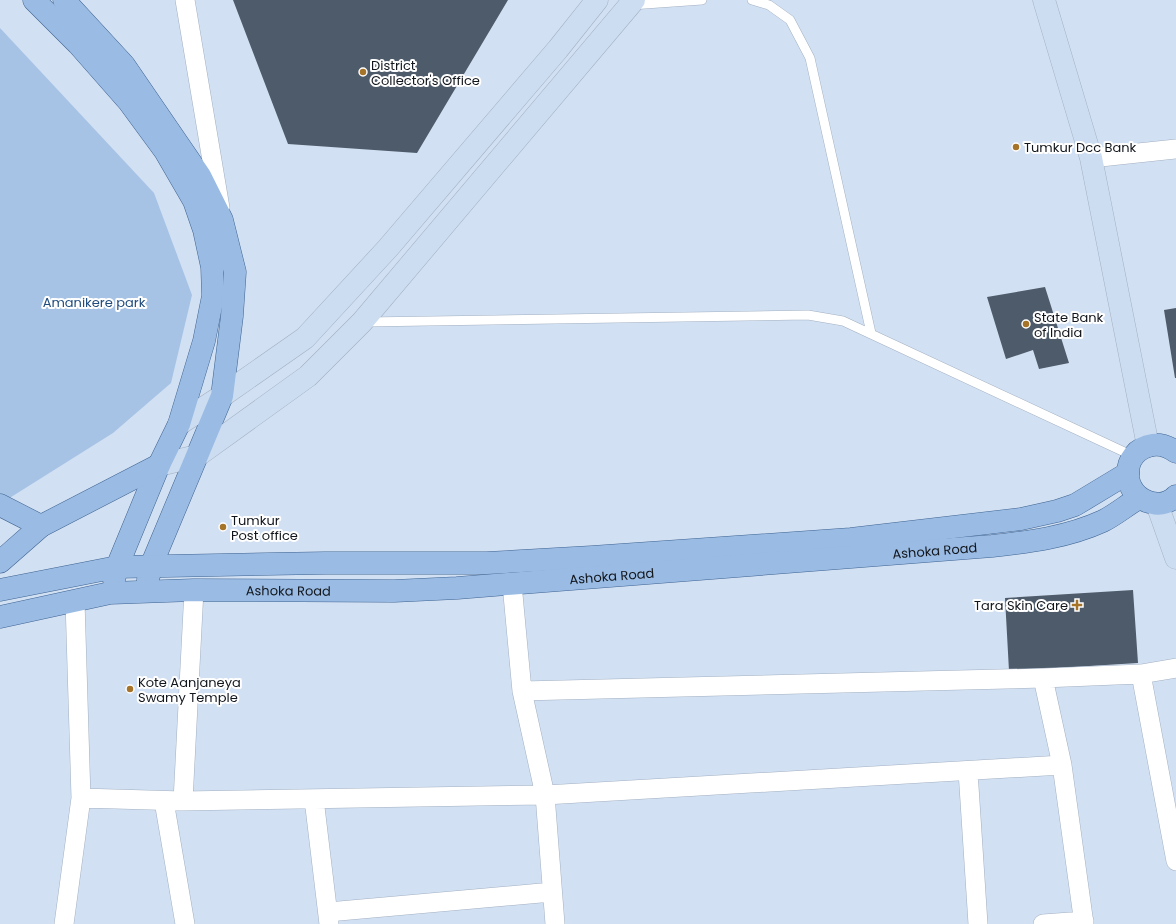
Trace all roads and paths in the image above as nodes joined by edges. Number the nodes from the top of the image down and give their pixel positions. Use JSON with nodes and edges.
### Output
{"nodes":[{"id":1,"x":34,"y":0,"type":"edge"},
{"id":2,"x":64,"y":0,"type":"edge"},
{"id":3,"x":185,"y":0,"type":"edge"},
{"id":4,"x":597,"y":0,"type":"edge"},
{"id":5,"x":702,"y":0,"type":"edge"},
{"id":6,"x":752,"y":0,"type":"edge"},
{"id":7,"x":1044,"y":0,"type":"edge"},
{"id":8,"x":631,"y":3,"type":"edge"},
{"id":9,"x":1176,"y":149,"type":"edge"},
{"id":10,"x":1091,"y":158,"type":"junction"},
{"id":11,"x":213,"y":225,"type":"junction"},
{"id":12,"x":362,"y":322,"type":"junction"},
{"id":13,"x":872,"y":333,"type":"junction"},
{"id":14,"x":222,"y":396,"type":"junction"},
{"id":15,"x":179,"y":424,"type":"junction"},
{"id":16,"x":1154,"y":452,"type":"edge"},
{"id":17,"x":197,"y":456,"type":"junction"},
{"id":18,"x":159,"y":465,"type":"junction"},
{"id":19,"x":1157,"y":499,"type":"edge"},
{"id":20,"x":4,"y":506,"type":"edge"},
{"id":21,"x":41,"y":526,"type":"junction"},
{"id":22,"x":1176,"y":558,"type":"edge"},
{"id":23,"x":0,"y":562,"type":"edge"},
{"id":24,"x":117,"y":566,"type":"junction"},
{"id":25,"x":151,"y":566,"type":"junction"},
{"id":26,"x":512,"y":584,"type":"junction"},
{"id":27,"x":0,"y":590,"type":"edge"},
{"id":28,"x":194,"y":590,"type":"junction"},
{"id":29,"x":145,"y":592,"type":"junction"},
{"id":30,"x":110,"y":593,"type":"junction"},
{"id":31,"x":75,"y":601,"type":"junction"},
{"id":32,"x":0,"y":617,"type":"edge"},
{"id":33,"x":1176,"y":668,"type":"edge"},
{"id":34,"x":1141,"y":674,"type":"junction"},
{"id":35,"x":1044,"y":678,"type":"junction"},
{"id":36,"x":522,"y":691,"type":"junction"},
{"id":37,"x":1062,"y":765,"type":"junction"},
{"id":38,"x":968,"y":771,"type":"junction"},
{"id":39,"x":545,"y":795,"type":"junction"},
{"id":40,"x":81,"y":798,"type":"junction"},
{"id":41,"x":314,"y":799,"type":"junction"},
{"id":42,"x":164,"y":801,"type":"junction"},
{"id":43,"x":183,"y":801,"type":"junction"},
{"id":44,"x":1176,"y":861,"type":"edge"},
{"id":45,"x":552,"y":892,"type":"junction"},
{"id":46,"x":329,"y":918,"type":"edge"},
{"id":47,"x":1084,"y":923,"type":"edge"},
{"id":48,"x":64,"y":924,"type":"edge"},
{"id":49,"x":185,"y":924,"type":"edge"},
{"id":50,"x":555,"y":924,"type":"edge"},
{"id":51,"x":978,"y":924,"type":"edge"},
{"id":52,"x":1044,"y":924,"type":"edge"}],
"edges":[{"from":1,"to":11,"type":"main road"},
{"from":2,"to":11,"type":"main road"},
{"from":3,"to":11,"type":"street"},
{"from":4,"to":14,"type":"main road"},
{"from":5,"to":8,"type":"lane"},
{"from":6,"to":13,"type":"lane"},
{"from":7,"to":10,"type":"main road"},
{"from":8,"to":12,"type":"main road"},
{"from":9,"to":10,"type":"street"},
{"from":10,"to":16,"type":"main road"},
{"from":11,"to":14,"type":"main road"},
{"from":11,"to":15,"type":"main road"},
{"from":12,"to":13,"type":"lane"},
{"from":12,"to":17,"type":"main road"},
{"from":13,"to":16,"type":"lane"},
{"from":14,"to":15,"type":"main road"},
{"from":14,"to":17,"type":"main road"},
{"from":15,"to":18,"type":"main road"},
{"from":16,"to":19,"type":"main road"},
{"from":16,"to":25,"type":"main road","name":"Ashoka Road"},
{"from":17,"to":18,"type":"main road"},
{"from":17,"to":25,"type":"main road"},
{"from":18,"to":21,"type":"main road"},
{"from":18,"to":24,"type":"main road"},
{"from":19,"to":22,"type":"main road"},
{"from":19,"to":26,"type":"main road","name":"Ashoka Road"},
{"from":20,"to":21,"type":"main road"},
{"from":21,"to":23,"type":"main road"},
{"from":24,"to":25,"type":"main road","name":"Ashoka Road"},
{"from":24,"to":27,"type":"main road","name":"Ashoka Road"},
{"from":24,"to":30,"type":"main road"},
{"from":25,"to":29,"type":"main road"},
{"from":26,"to":28,"type":"main road","name":"Ashoka Road"},
{"from":26,"to":36,"type":"street"},
{"from":28,"to":29,"type":"main road","name":"Ashoka Road"},
{"from":28,"to":43,"type":"street"},
{"from":29,"to":30,"type":"main road","name":"Ashoka Road"},
{"from":30,"to":31,"type":"main road","name":"Ashoka Road"},
{"from":31,"to":32,"type":"main road","name":"Ashoka Road"},
{"from":31,"to":40,"type":"street"},
{"from":33,"to":34,"type":"street"},
{"from":34,"to":35,"type":"street"},
{"from":34,"to":44,"type":"street"},
{"from":35,"to":36,"type":"street"},
{"from":35,"to":37,"type":"street"},
{"from":36,"to":39,"type":"street"},
{"from":37,"to":38,"type":"street"},
{"from":37,"to":47,"type":"street"},
{"from":38,"to":39,"type":"street"},
{"from":38,"to":51,"type":"street"},
{"from":39,"to":41,"type":"street"},
{"from":39,"to":45,"type":"street"},
{"from":40,"to":42,"type":"street"},
{"from":40,"to":48,"type":"street"},
{"from":41,"to":43,"type":"street"},
{"from":41,"to":46,"type":"street"},
{"from":42,"to":43,"type":"street"},
{"from":42,"to":49,"type":"street"},
{"from":45,"to":46,"type":"street"},
{"from":45,"to":50,"type":"street"},
{"from":47,"to":52,"type":"street"}]}
